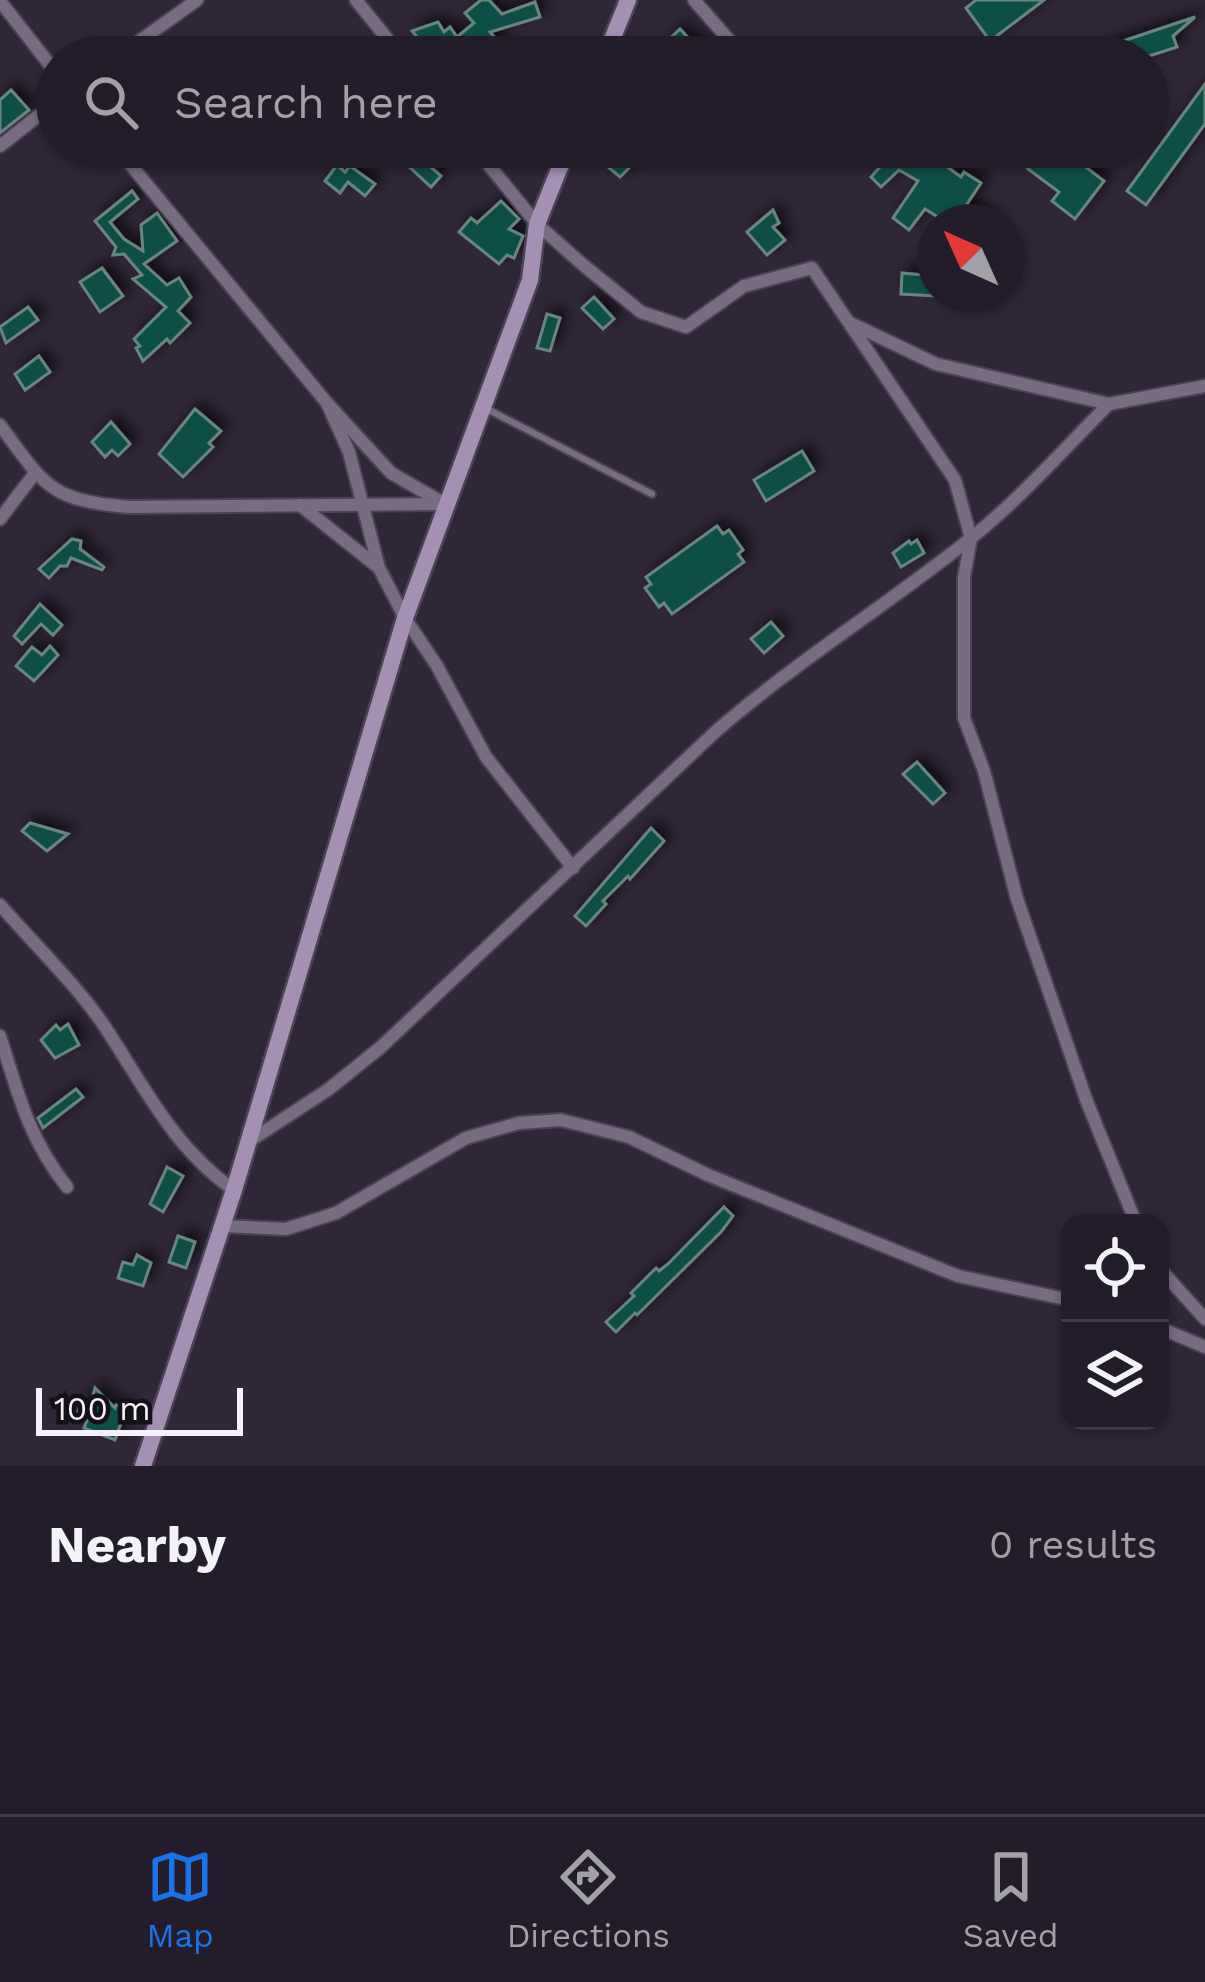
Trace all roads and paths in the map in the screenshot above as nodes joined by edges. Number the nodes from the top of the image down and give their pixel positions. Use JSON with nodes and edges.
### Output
{"nodes":[{"id":1,"x":197,"y":0,"type":"edge"},
{"id":2,"x":356,"y":0,"type":"edge"},
{"id":3,"x":628,"y":0,"type":"edge"},
{"id":4,"x":694,"y":0,"type":"edge"},
{"id":5,"x":0,"y":2,"type":"edge"},
{"id":6,"x":146,"y":36,"type":"edge"},
{"id":7,"x":385,"y":36,"type":"edge"},
{"id":8,"x":613,"y":36,"type":"edge"},
{"id":9,"x":726,"y":36,"type":"edge"},
{"id":10,"x":36,"y":47,"type":"edge"},
{"id":11,"x":36,"y":118,"type":"edge"},
{"id":12,"x":0,"y":146,"type":"edge"},
{"id":13,"x":133,"y":168,"type":"edge"},
{"id":14,"x":491,"y":168,"type":"edge"},
{"id":15,"x":560,"y":168,"type":"edge"},
{"id":16,"x":537,"y":224,"type":"junction"},
{"id":17,"x":849,"y":322,"type":"junction"},
{"id":18,"x":1205,"y":386,"type":"edge"},
{"id":19,"x":327,"y":403,"type":"junction"},
{"id":20,"x":1109,"y":404,"type":"junction"},
{"id":21,"x":482,"y":406,"type":"junction"},
{"id":22,"x":0,"y":425,"type":"edge"},
{"id":23,"x":35,"y":473,"type":"junction"},
{"id":24,"x":652,"y":494,"type":"dead end"},
{"id":25,"x":298,"y":503,"type":"junction"},
{"id":26,"x":445,"y":504,"type":"junction"},
{"id":27,"x":364,"y":505,"type":"junction"},
{"id":28,"x":0,"y":519,"type":"edge"},
{"id":29,"x":971,"y":538,"type":"junction"},
{"id":30,"x":380,"y":568,"type":"junction"},
{"id":31,"x":404,"y":618,"type":"junction"},
{"id":32,"x":573,"y":868,"type":"junction"},
{"id":33,"x":0,"y":904,"type":"edge"},
{"id":34,"x":0,"y":1036,"type":"edge"},
{"id":35,"x":248,"y":1143,"type":"junction"},
{"id":36,"x":67,"y":1187,"type":"dead end"},
{"id":37,"x":233,"y":1190,"type":"junction"},
{"id":38,"x":1132,"y":1214,"type":"edge"},
{"id":39,"x":221,"y":1226,"type":"junction"},
{"id":40,"x":1169,"y":1279,"type":"edge"},
{"id":41,"x":1061,"y":1298,"type":"edge"},
{"id":42,"x":1205,"y":1319,"type":"edge"},
{"id":43,"x":1169,"y":1332,"type":"edge"},
{"id":44,"x":1205,"y":1347,"type":"edge"},
{"id":45,"x":143,"y":1466,"type":"edge"}],
"edges":[{"from":1,"to":6,"type":"street"},
{"from":2,"to":7,"type":"street"},
{"from":3,"to":8,"type":"main road"},
{"from":4,"to":9,"type":"street"},
{"from":5,"to":10,"type":"street"},
{"from":11,"to":12,"type":"street"},
{"from":13,"to":19,"type":"street"},
{"from":14,"to":16,"type":"street"},
{"from":15,"to":16,"type":"main road"},
{"from":16,"to":17,"type":"street"},
{"from":16,"to":21,"type":"main road"},
{"from":17,"to":20,"type":"street"},
{"from":17,"to":29,"type":"street"},
{"from":18,"to":20,"type":"street"},
{"from":19,"to":26,"type":"street"},
{"from":19,"to":27,"type":"street"},
{"from":20,"to":29,"type":"street"},
{"from":21,"to":24,"type":"lane"},
{"from":21,"to":26,"type":"main road"},
{"from":22,"to":23,"type":"street"},
{"from":23,"to":25,"type":"street"},
{"from":23,"to":28,"type":"street"},
{"from":25,"to":27,"type":"street"},
{"from":25,"to":30,"type":"street"},
{"from":26,"to":27,"type":"street"},
{"from":26,"to":31,"type":"main road"},
{"from":27,"to":30,"type":"street"},
{"from":29,"to":32,"type":"street"},
{"from":29,"to":38,"type":"street"},
{"from":30,"to":31,"type":"street"},
{"from":31,"to":32,"type":"street"},
{"from":31,"to":35,"type":"main road"},
{"from":32,"to":35,"type":"street"},
{"from":33,"to":37,"type":"street"},
{"from":34,"to":36,"type":"street"},
{"from":35,"to":37,"type":"main road"},
{"from":37,"to":39,"type":"main road"},
{"from":39,"to":41,"type":"street"},
{"from":39,"to":45,"type":"main road"},
{"from":40,"to":42,"type":"street"},
{"from":43,"to":44,"type":"street"}]}
